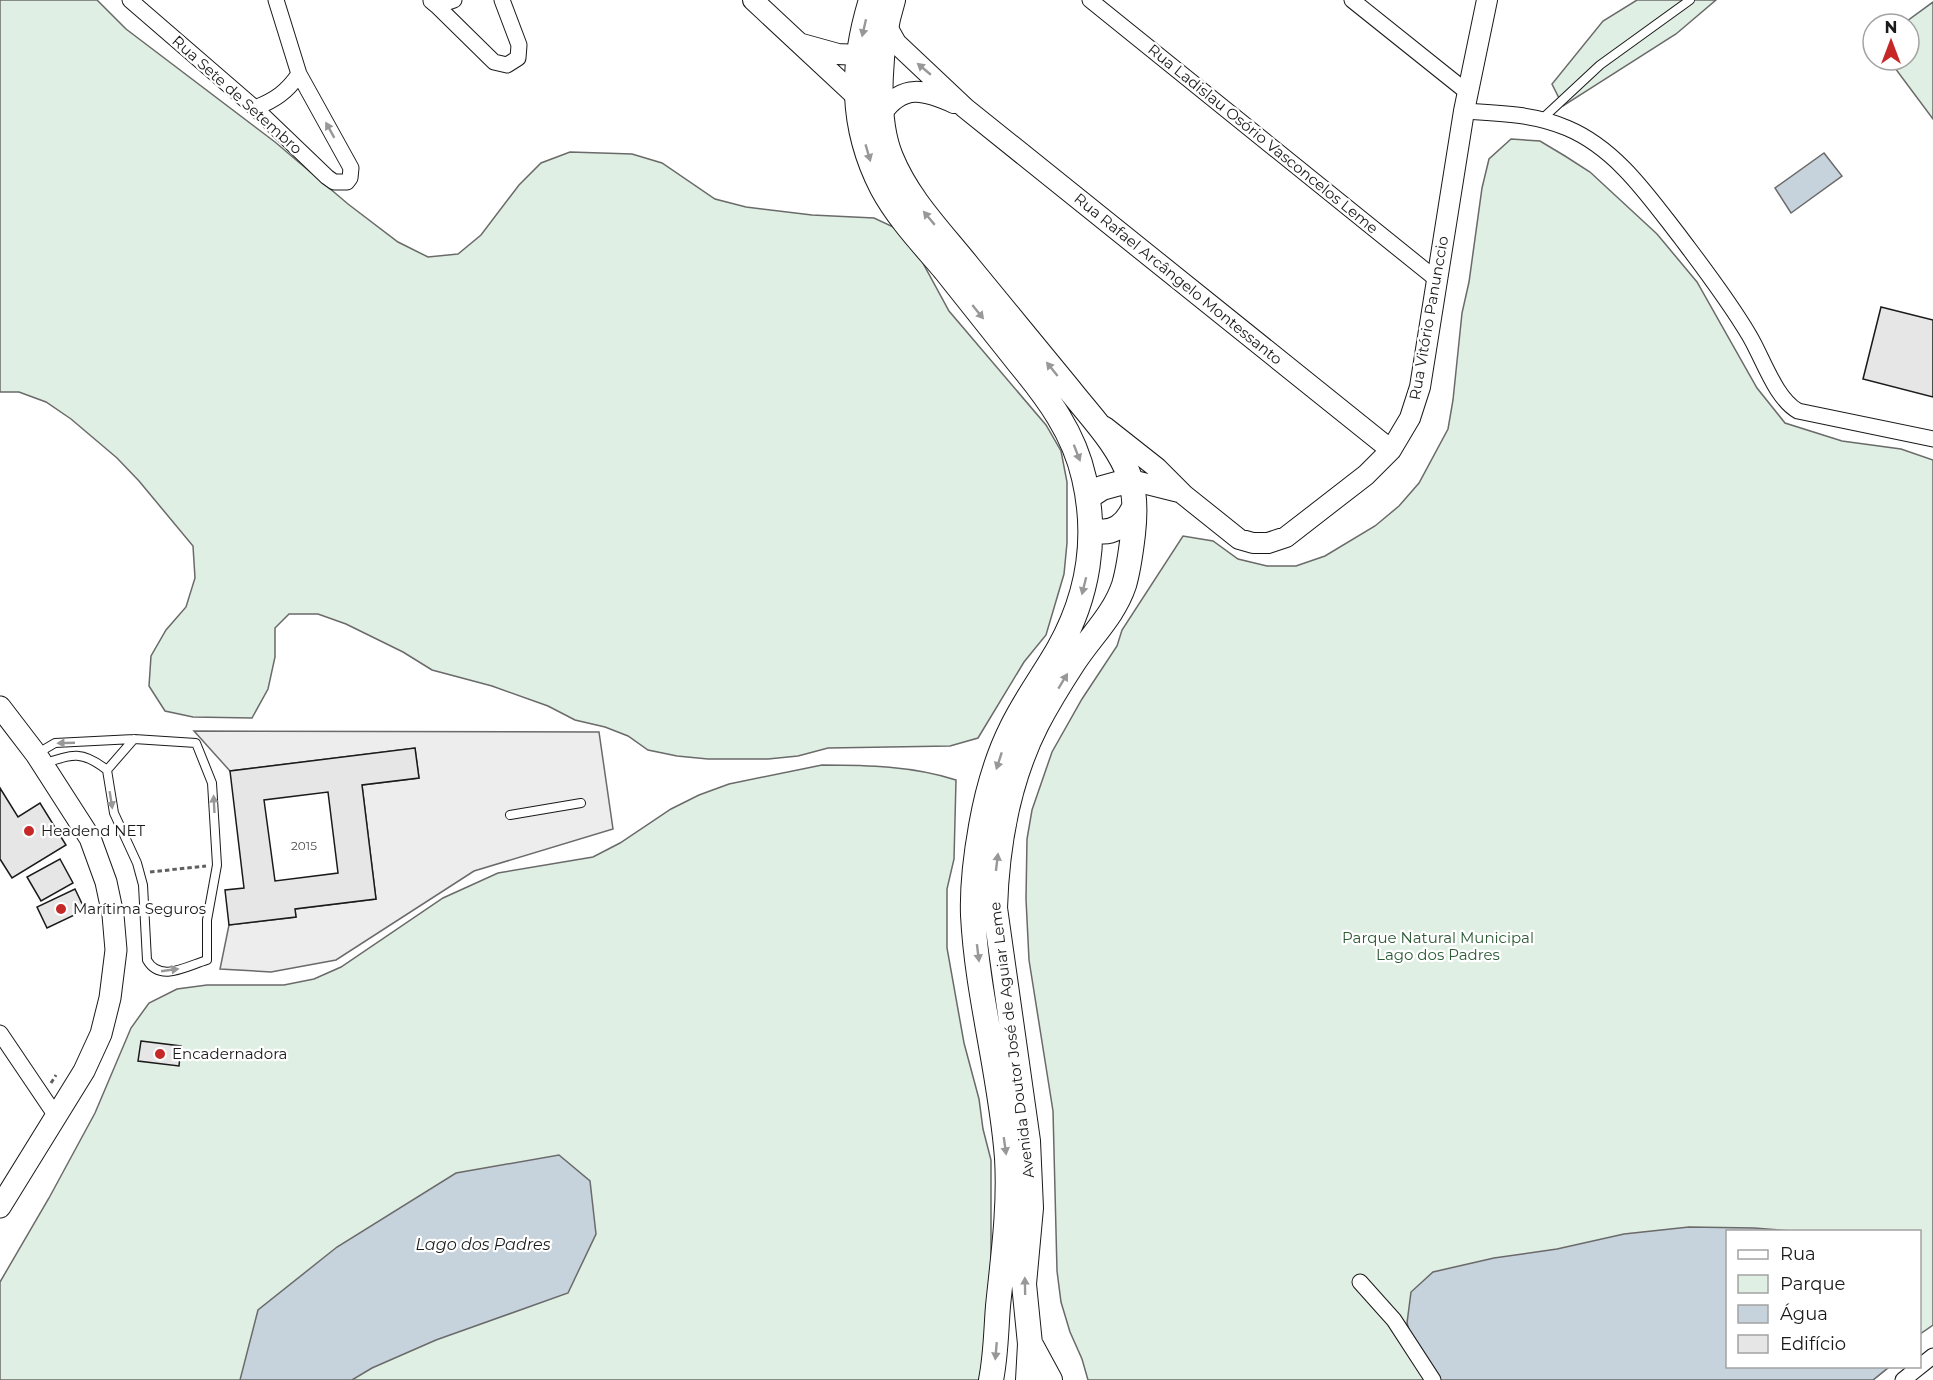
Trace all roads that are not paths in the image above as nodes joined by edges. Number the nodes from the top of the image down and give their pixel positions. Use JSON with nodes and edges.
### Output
{"nodes":[{"id":1,"x":130,"y":0,"type":"edge"},
{"id":2,"x":276,"y":0,"type":"edge"},
{"id":3,"x":454,"y":0,"type":"edge"},
{"id":4,"x":502,"y":0,"type":"edge"},
{"id":5,"x":753,"y":0,"type":"edge"},
{"id":6,"x":871,"y":0,"type":"edge"},
{"id":7,"x":893,"y":0,"type":"edge"},
{"id":8,"x":1090,"y":0,"type":"edge"},
{"id":9,"x":1352,"y":0,"type":"edge"},
{"id":10,"x":1487,"y":0,"type":"edge"},
{"id":11,"x":1690,"y":0,"type":"edge"},
{"id":12,"x":434,"y":3,"type":"edge"},
{"id":13,"x":887,"y":27,"type":"junction"},
{"id":14,"x":802,"y":44,"type":"junction"},
{"id":15,"x":858,"y":55,"type":"junction"},
{"id":16,"x":881,"y":72,"type":"junction"},
{"id":17,"x":299,"y":74,"type":"junction"},
{"id":18,"x":856,"y":96,"type":"junction"},
{"id":19,"x":1466,"y":101,"type":"junction"},
{"id":20,"x":255,"y":108,"type":"junction"},
{"id":21,"x":965,"y":108,"type":"junction"},
{"id":22,"x":882,"y":112,"type":"junction"},
{"id":23,"x":1542,"y":119,"type":"junction"},
{"id":24,"x":1436,"y":279,"type":"junction"},
{"id":25,"x":1089,"y":414,"type":"junction"},
{"id":26,"x":1933,"y":439,"type":"edge"},
{"id":27,"x":1391,"y":450,"type":"junction"},
{"id":28,"x":1137,"y":492,"type":"junction"},
{"id":29,"x":1184,"y":495,"type":"junction"},
{"id":30,"x":1088,"y":497,"type":"junction"},
{"id":31,"x":1091,"y":529,"type":"junction"},
{"id":32,"x":0,"y":707,"type":"edge"},
{"id":33,"x":134,"y":739,"type":"junction"},
{"id":34,"x":39,"y":759,"type":"junction"},
{"id":35,"x":107,"y":770,"type":"junction"},
{"id":36,"x":581,"y":803,"type":"dead end"},
{"id":37,"x":510,"y":815,"type":"dead end"},
{"id":38,"x":0,"y":1033,"type":"edge"},
{"id":39,"x":56,"y":1116,"type":"junction"},
{"id":40,"x":0,"y":1207,"type":"edge"},
{"id":41,"x":1360,"y":1282,"type":"dead end"},
{"id":42,"x":1030,"y":1344,"type":"junction"},
{"id":43,"x":1933,"y":1356,"type":"edge"},
{"id":44,"x":1921,"y":1366,"type":"edge"},
{"id":45,"x":1918,"y":1368,"type":"edge"},
{"id":46,"x":991,"y":1380,"type":"edge"},
{"id":47,"x":1001,"y":1380,"type":"edge"},
{"id":48,"x":1027,"y":1380,"type":"edge"},
{"id":49,"x":1050,"y":1380,"type":"edge"},
{"id":50,"x":1433,"y":1380,"type":"edge"},
{"id":51,"x":1903,"y":1380,"type":"edge"}],
"edges":[{"from":1,"to":20,"type":"street","name":"Rua Sete de Setembro"},
{"from":2,"to":17,"type":"street"},
{"from":3,"to":12,"type":"street"},
{"from":4,"to":12,"type":"street"},
{"from":5,"to":14,"type":"street"},
{"from":6,"to":15,"type":"main road","name":"Avenida Doutor José de Aguiar Leme","one_way":true},
{"from":7,"to":13,"type":"main road"},
{"from":8,"to":24,"type":"street","name":"Rua Ladislau Osório Vasconcelos Leme"},
{"from":9,"to":19,"type":"street"},
{"from":10,"to":19,"type":"street","name":"Rua Vitório Panunccio"},
{"from":11,"to":23,"type":"lane"},
{"from":13,"to":16,"type":"main road"},
{"from":21,"to":13,"type":"street","name":"Rua Rafael Arcângelo Montessanto","one_way":true},
{"from":14,"to":15,"type":"street"},
{"from":14,"to":18,"type":"street"},
{"from":15,"to":16,"type":"street"},
{"from":15,"to":18,"type":"main road","name":"Avenida Doutor José de Aguiar Leme"},
{"from":16,"to":22,"type":"main road"},
{"from":17,"to":20,"type":"street"},
{"from":20,"to":17,"type":"street","name":"Rua Sete de Setembro","one_way":true},
{"from":18,"to":30,"type":"main road","name":"Avenida Doutor José de Aguiar Leme","one_way":true},
{"from":19,"to":23,"type":"street"},
{"from":19,"to":24,"type":"street","name":"Rua Vitório Panunccio"},
{"from":21,"to":22,"type":"street","name":"Rua Rafael Arcângelo Montessanto"},
{"from":21,"to":27,"type":"street","name":"Rua Rafael Arcângelo Montessanto"},
{"from":25,"to":22,"type":"main road","one_way":true},
{"from":23,"to":26,"type":"street"},
{"from":24,"to":27,"type":"street","name":"Rua Vitório Panunccio"},
{"from":25,"to":28,"type":"main road"},
{"from":25,"to":29,"type":"street","name":"Rua Vitório Panunccio"},
{"from":27,"to":29,"type":"street","name":"Rua Vitório Panunccio"},
{"from":28,"to":29,"type":"street","name":"Rua Vitório Panunccio"},
{"from":28,"to":30,"type":"main road"},
{"from":28,"to":31,"type":"main road"},
{"from":42,"to":28,"type":"main road","name":"Avenida Doutor José de Aguiar Leme","one_way":true},
{"from":30,"to":31,"type":"main road","name":"Avenida Doutor José de Aguiar Leme"},
{"from":31,"to":46,"type":"main road","name":"Avenida Doutor José de Aguiar Leme","one_way":true},
{"from":32,"to":34,"type":"main road"},
{"from":33,"to":34,"type":"lane","one_way":true},
{"from":33,"to":35,"type":"lane"},
{"from":35,"to":33,"type":"lane","one_way":true},
{"from":34,"to":35,"type":"lane"},
{"from":34,"to":39,"type":"main road"},
{"from":36,"to":37,"type":"lane"},
{"from":38,"to":39,"type":"street"},
{"from":39,"to":40,"type":"main road"},
{"from":41,"to":50,"type":"street"},
{"from":42,"to":48,"type":"main road","name":"Avenida Doutor José de Aguiar Leme"},
{"from":42,"to":49,"type":"main road"},
{"from":43,"to":44,"type":"street"},
{"from":45,"to":51,"type":"street"},
{"from":47,"to":48,"type":"main road"}]}
